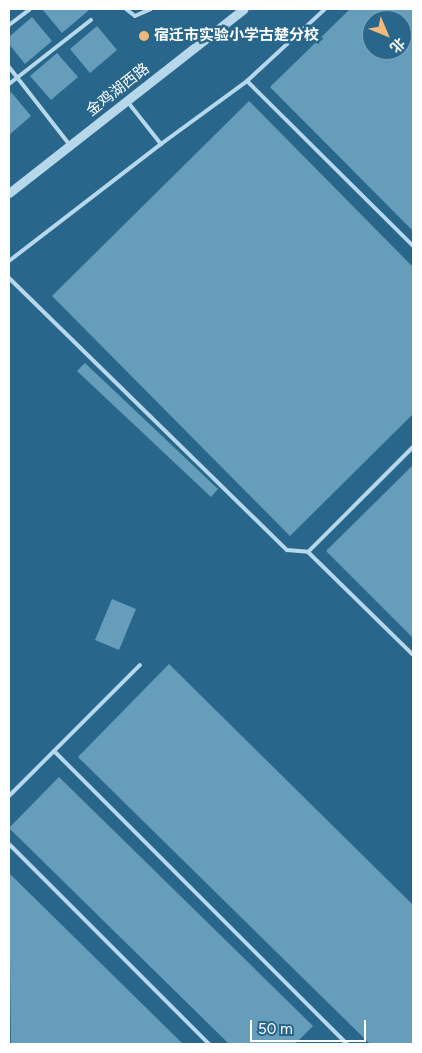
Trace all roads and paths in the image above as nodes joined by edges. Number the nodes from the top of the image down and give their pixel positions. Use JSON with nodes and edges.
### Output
{"nodes":[{"id":1,"x":30,"y":9,"type":"edge"},
{"id":2,"x":126,"y":9,"type":"edge"},
{"id":3,"x":151,"y":9,"type":"edge"},
{"id":4,"x":244,"y":9,"type":"edge"},
{"id":5,"x":325,"y":9,"type":"edge"},
{"id":6,"x":91,"y":20,"type":"dead end"},
{"id":7,"x":9,"y":25,"type":"edge"},
{"id":8,"x":9,"y":68,"type":"edge"},
{"id":9,"x":17,"y":78,"type":"junction"},
{"id":10,"x":247,"y":81,"type":"junction"},
{"id":11,"x":9,"y":84,"type":"edge"},
{"id":12,"x":127,"y":101,"type":"junction"},
{"id":13,"x":161,"y":144,"type":"junction"},
{"id":14,"x":70,"y":145,"type":"junction"},
{"id":15,"x":9,"y":193,"type":"edge"},
{"id":16,"x":413,"y":246,"type":"edge"},
{"id":17,"x":9,"y":262,"type":"edge"},
{"id":18,"x":9,"y":278,"type":"edge"},
{"id":19,"x":413,"y":447,"type":"edge"},
{"id":20,"x":308,"y":552,"type":"junction"},
{"id":21,"x":413,"y":655,"type":"edge"},
{"id":22,"x":140,"y":666,"type":"dead end"},
{"id":23,"x":54,"y":751,"type":"junction"},
{"id":24,"x":9,"y":796,"type":"edge"},
{"id":25,"x":9,"y":844,"type":"edge"},
{"id":26,"x":209,"y":1044,"type":"edge"},
{"id":27,"x":346,"y":1044,"type":"edge"}],
"edges":[{"from":1,"to":7,"type":"lane"},
{"from":2,"to":3,"type":"lane"},
{"from":4,"to":12,"type":"street","name":"金鸡湖西路"},
{"from":5,"to":10,"type":"lane"},
{"from":6,"to":9,"type":"lane"},
{"from":8,"to":9,"type":"lane"},
{"from":9,"to":11,"type":"lane"},
{"from":9,"to":14,"type":"lane"},
{"from":10,"to":13,"type":"lane"},
{"from":10,"to":16,"type":"lane"},
{"from":12,"to":13,"type":"lane"},
{"from":12,"to":14,"type":"street","name":"金鸡湖西路"},
{"from":13,"to":17,"type":"lane"},
{"from":14,"to":15,"type":"street","name":"金鸡湖西路"},
{"from":18,"to":20,"type":"lane"},
{"from":19,"to":20,"type":"lane"},
{"from":20,"to":21,"type":"lane"},
{"from":22,"to":23,"type":"lane"},
{"from":23,"to":24,"type":"lane"},
{"from":23,"to":27,"type":"lane"},
{"from":25,"to":26,"type":"lane"}]}
